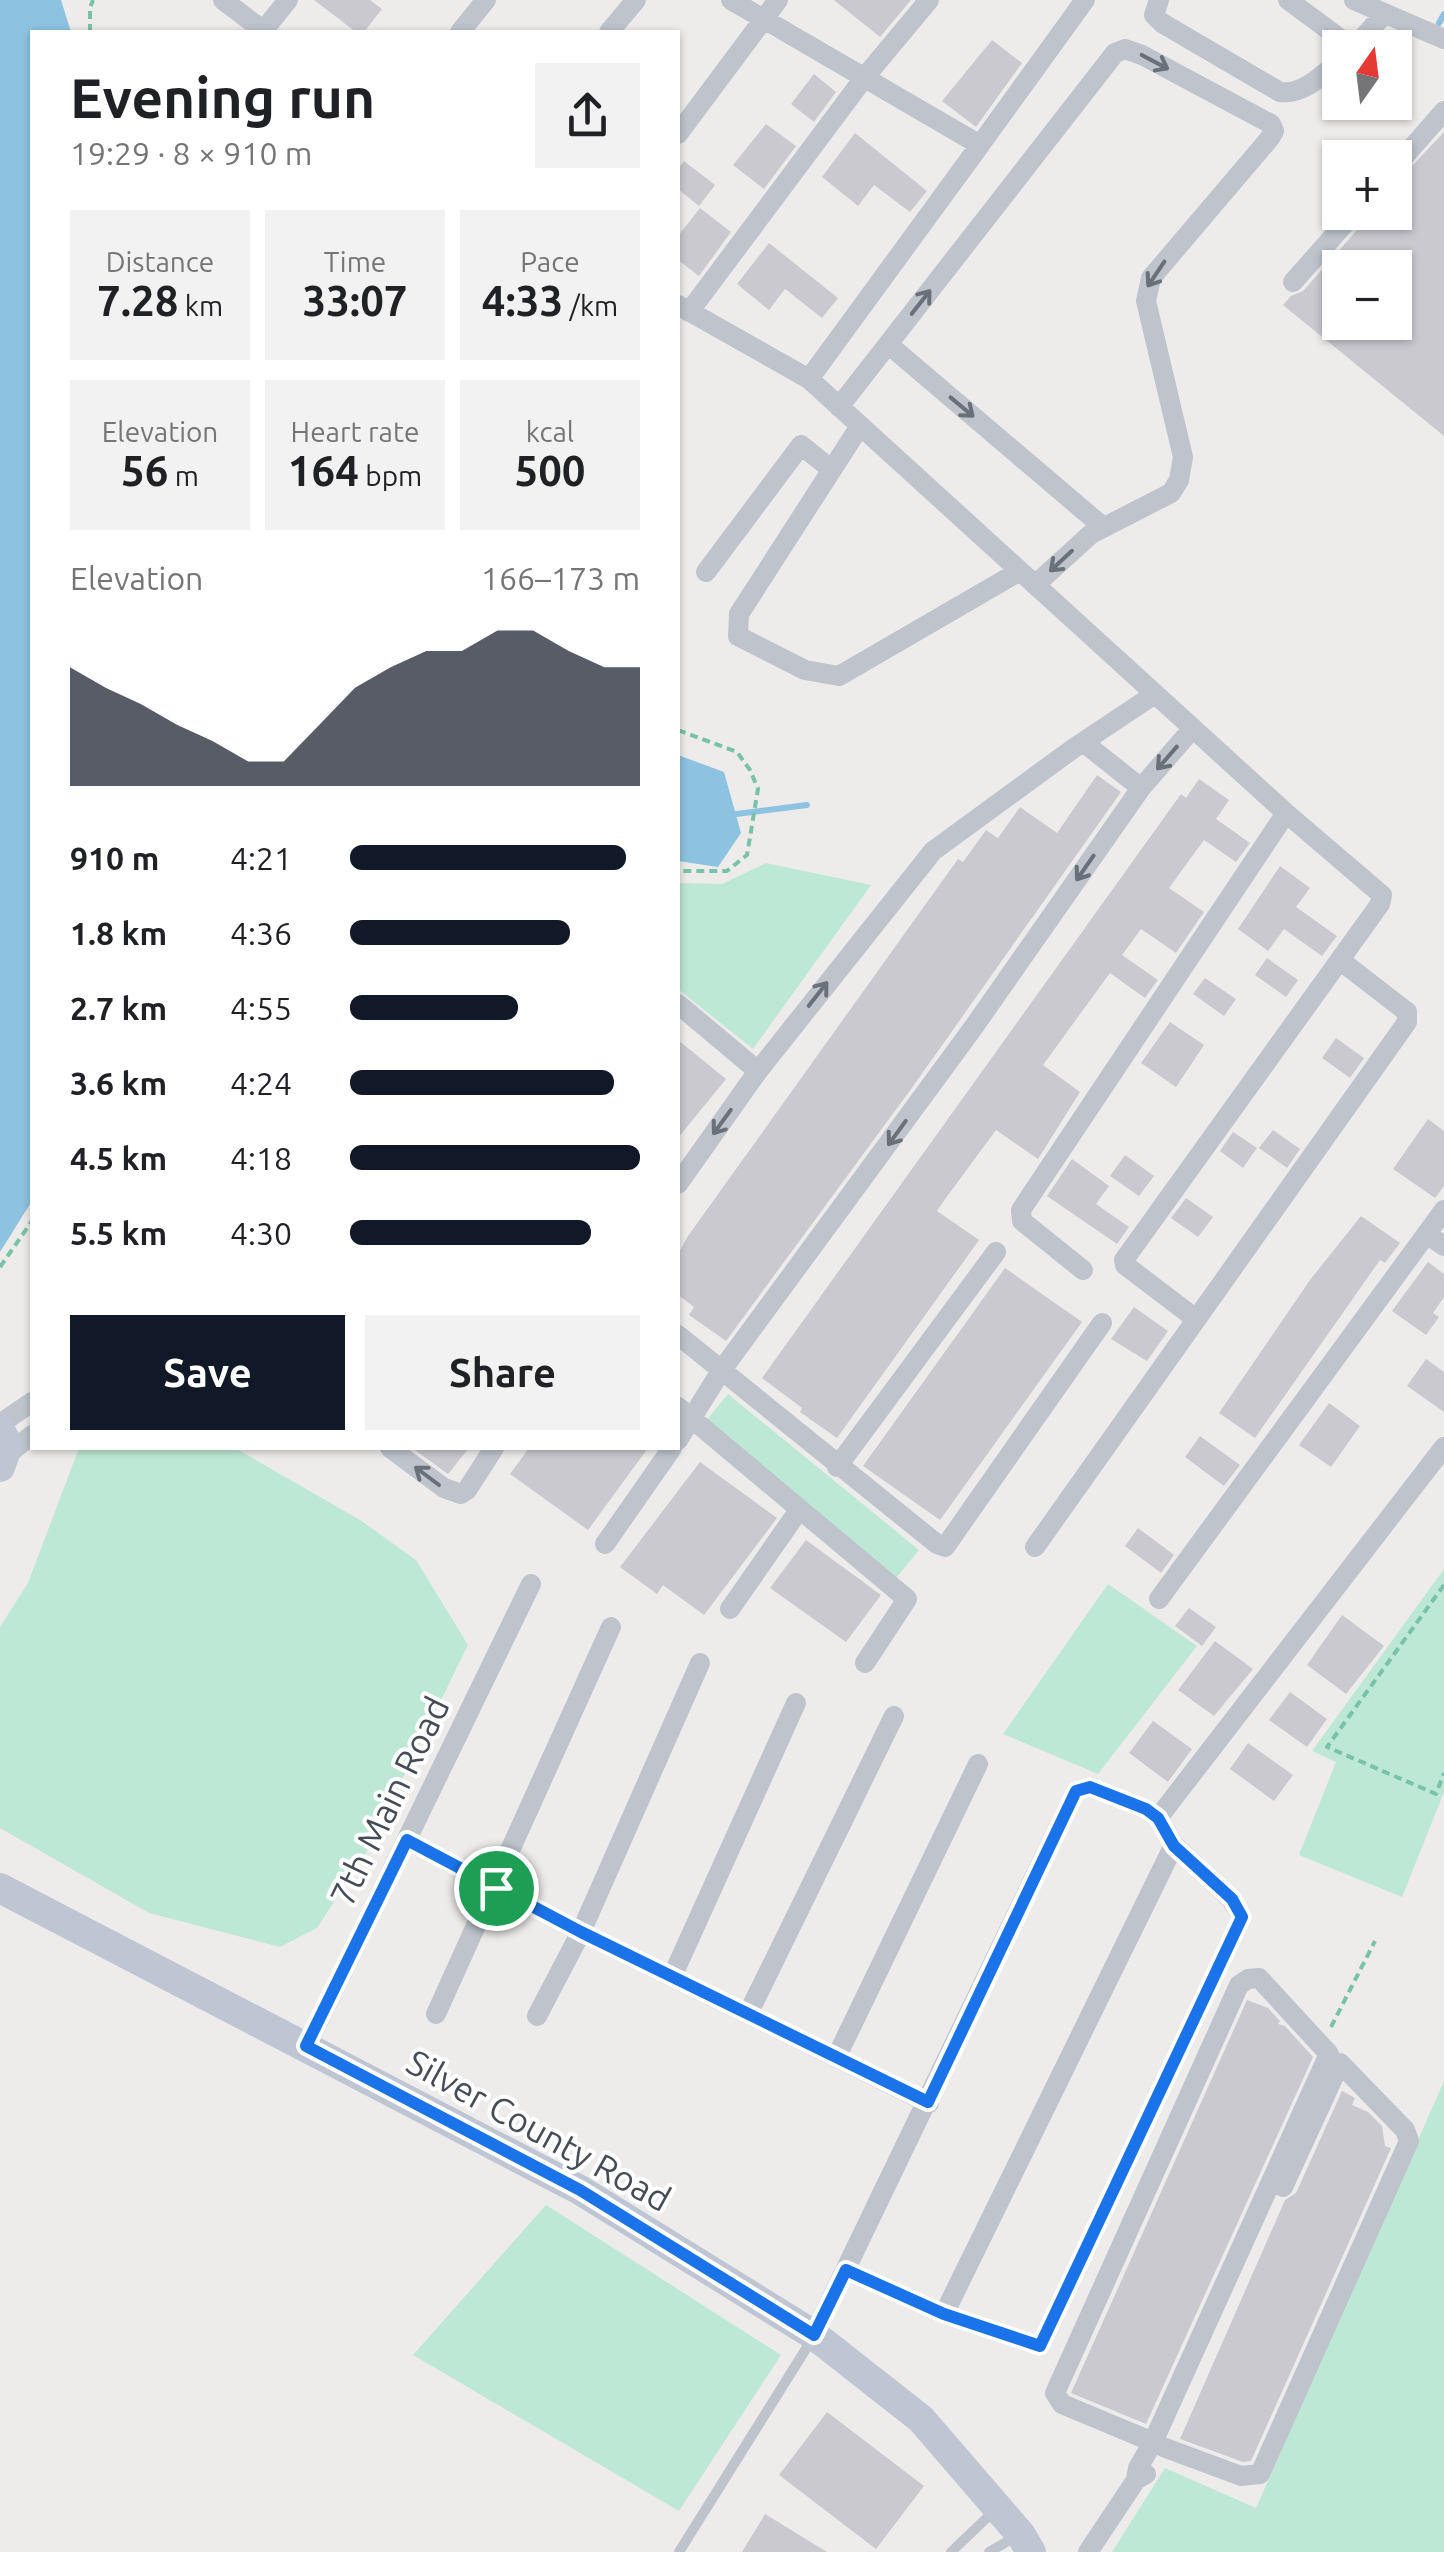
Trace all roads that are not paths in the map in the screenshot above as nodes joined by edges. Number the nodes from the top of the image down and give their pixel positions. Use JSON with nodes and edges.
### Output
{"nodes":[{"id":1,"x":223,"y":0,"type":"edge"},
{"id":2,"x":288,"y":0,"type":"edge"},
{"id":3,"x":486,"y":0,"type":"edge"},
{"id":4,"x":636,"y":0,"type":"edge"},
{"id":5,"x":732,"y":0,"type":"edge"},
{"id":6,"x":778,"y":0,"type":"edge"},
{"id":7,"x":929,"y":0,"type":"edge"},
{"id":8,"x":1085,"y":0,"type":"edge"},
{"id":9,"x":1158,"y":0,"type":"edge"},
{"id":10,"x":1288,"y":0,"type":"edge"},
{"id":11,"x":1359,"y":1,"type":"edge"},
{"id":12,"x":1384,"y":13,"type":"junction"},
{"id":13,"x":764,"y":18,"type":"junction"},
{"id":14,"x":261,"y":30,"type":"edge"},
{"id":15,"x":266,"y":30,"type":"edge"},
{"id":16,"x":462,"y":30,"type":"edge"},
{"id":17,"x":611,"y":30,"type":"edge"},
{"id":18,"x":1329,"y":30,"type":"edge"},
{"id":19,"x":1369,"y":30,"type":"edge"},
{"id":20,"x":1444,"y":39,"type":"edge"},
{"id":21,"x":1322,"y":76,"type":"edge"},
{"id":22,"x":864,"y":78,"type":"junction"},
{"id":23,"x":1444,"y":112,"type":"edge"},
{"id":24,"x":680,"y":131,"type":"edge"},
{"id":25,"x":980,"y":146,"type":"junction"},
{"id":26,"x":1412,"y":148,"type":"edge"},
{"id":27,"x":1339,"y":230,"type":"edge"},
{"id":28,"x":1293,"y":282,"type":"dead end"},
{"id":29,"x":683,"y":309,"type":"edge"},
{"id":30,"x":888,"y":344,"type":"junction"},
{"id":31,"x":809,"y":379,"type":"junction"},
{"id":32,"x":839,"y":407,"type":"junction"},
{"id":33,"x":860,"y":426,"type":"junction"},
{"id":34,"x":832,"y":470,"type":"junction"},
{"id":35,"x":1102,"y":526,"type":"junction"},
{"id":36,"x":706,"y":572,"type":"dead end"},
{"id":37,"x":1028,"y":578,"type":"junction"},
{"id":38,"x":1155,"y":694,"type":"junction"},
{"id":39,"x":1192,"y":728,"type":"junction"},
{"id":40,"x":1083,"y":742,"type":"junction"},
{"id":41,"x":1141,"y":788,"type":"junction"},
{"id":42,"x":1286,"y":813,"type":"junction"},
{"id":43,"x":1341,"y":961,"type":"junction"},
{"id":44,"x":680,"y":1006,"type":"edge"},
{"id":45,"x":758,"y":1071,"type":"junction"},
{"id":46,"x":681,"y":1172,"type":"edge"},
{"id":47,"x":1444,"y":1210,"type":"edge"},
{"id":48,"x":1426,"y":1234,"type":"junction"},
{"id":49,"x":1444,"y":1246,"type":"edge"},
{"id":50,"x":996,"y":1252,"type":"dead end"},
{"id":51,"x":1083,"y":1270,"type":"dead end"},
{"id":52,"x":1196,"y":1319,"type":"junction"},
{"id":53,"x":1102,"y":1323,"type":"dead end"},
{"id":54,"x":680,"y":1337,"type":"edge"},
{"id":55,"x":721,"y":1371,"type":"junction"},
{"id":56,"x":30,"y":1405,"type":"edge"},
{"id":57,"x":685,"y":1413,"type":"edge"},
{"id":58,"x":30,"y":1435,"type":"edge"},
{"id":59,"x":1,"y":1445,"type":"edge"},
{"id":60,"x":1444,"y":1447,"type":"edge"},
{"id":61,"x":393,"y":1450,"type":"edge"},
{"id":62,"x":493,"y":1450,"type":"edge"},
{"id":63,"x":671,"y":1450,"type":"edge"},
{"id":64,"x":838,"y":1467,"type":"junction"},
{"id":65,"x":799,"y":1510,"type":"junction"},
{"id":66,"x":605,"y":1544,"type":"dead end"},
{"id":67,"x":1035,"y":1548,"type":"dead end"},
{"id":68,"x":531,"y":1584,"type":"dead end"},
{"id":69,"x":1159,"y":1599,"type":"dead end"},
{"id":70,"x":730,"y":1610,"type":"dead end"},
{"id":71,"x":611,"y":1627,"type":"dead end"},
{"id":72,"x":700,"y":1663,"type":"dead end"},
{"id":73,"x":865,"y":1663,"type":"dead end"},
{"id":74,"x":796,"y":1703,"type":"dead end"},
{"id":75,"x":894,"y":1716,"type":"dead end"},
{"id":76,"x":978,"y":1764,"type":"dead end"},
{"id":77,"x":1158,"y":1818,"type":"junction"},
{"id":78,"x":407,"y":1840,"type":"junction"},
{"id":79,"x":1174,"y":1846,"type":"junction"},
{"id":80,"x":0,"y":1888,"type":"edge"},
{"id":81,"x":496,"y":1888,"type":"junction"},
{"id":82,"x":581,"y":1932,"type":"junction"},
{"id":83,"x":672,"y":1977,"type":"junction"},
{"id":84,"x":436,"y":2014,"type":"dead end"},
{"id":85,"x":748,"y":2014,"type":"junction"},
{"id":86,"x":537,"y":2016,"type":"dead end"},
{"id":87,"x":306,"y":2046,"type":"junction"},
{"id":88,"x":837,"y":2056,"type":"junction"},
{"id":89,"x":928,"y":2102,"type":"junction"},
{"id":90,"x":846,"y":2270,"type":"junction"},
{"id":91,"x":944,"y":2314,"type":"junction"},
{"id":92,"x":814,"y":2335,"type":"junction"},
{"id":93,"x":1158,"y":2445,"type":"junction"},
{"id":94,"x":998,"y":2508,"type":"junction"},
{"id":95,"x":1026,"y":2543,"type":"edge"},
{"id":96,"x":679,"y":2552,"type":"edge"},
{"id":97,"x":952,"y":2552,"type":"edge"},
{"id":98,"x":989,"y":2552,"type":"edge"},
{"id":99,"x":1088,"y":2552,"type":"edge"}],
"edges":[{"from":1,"to":14,"type":"street"},
{"from":2,"to":15,"type":"street"},
{"from":3,"to":16,"type":"street"},
{"from":4,"to":17,"type":"street"},
{"from":5,"to":13,"type":"street"},
{"from":6,"to":13,"type":"street"},
{"from":7,"to":22,"type":"street"},
{"from":8,"to":25,"type":"street"},
{"from":9,"to":21,"type":"street"},
{"from":10,"to":18,"type":"street"},
{"from":11,"to":12,"type":"street"},
{"from":12,"to":19,"type":"street"},
{"from":12,"to":20,"type":"street"},
{"from":13,"to":22,"type":"street"},
{"from":13,"to":24,"type":"street"},
{"from":22,"to":25,"type":"street"},
{"from":22,"to":29,"type":"street"},
{"from":23,"to":26,"type":"street"},
{"from":25,"to":31,"type":"street"},
{"from":27,"to":28,"type":"street"},
{"from":29,"to":31,"type":"street"},
{"from":30,"to":32,"type":"street"},
{"from":30,"to":35,"type":"street","one_way":true},
{"from":30,"to":35,"type":"street","one_way":true},
{"from":31,"to":32,"type":"street"},
{"from":32,"to":33,"type":"street"},
{"from":33,"to":34,"type":"street"},
{"from":33,"to":37,"type":"street"},
{"from":34,"to":36,"type":"street"},
{"from":34,"to":37,"type":"street"},
{"from":35,"to":37,"type":"street","one_way":true},
{"from":37,"to":38,"type":"street"},
{"from":38,"to":39,"type":"street"},
{"from":38,"to":40,"type":"street"},
{"from":39,"to":41,"type":"street","one_way":true},
{"from":39,"to":42,"type":"street"},
{"from":40,"to":41,"type":"street"},
{"from":45,"to":40,"type":"street","one_way":true},
{"from":41,"to":55,"type":"street","one_way":true},
{"from":42,"to":43,"type":"street"},
{"from":42,"to":51,"type":"street"},
{"from":43,"to":52,"type":"street"},
{"from":43,"to":52,"type":"street"},
{"from":44,"to":45,"type":"street"},
{"from":45,"to":46,"type":"street","one_way":true},
{"from":47,"to":48,"type":"street"},
{"from":48,"to":49,"type":"street"},
{"from":48,"to":69,"type":"street"},
{"from":50,"to":64,"type":"street"},
{"from":52,"to":67,"type":"street"},
{"from":53,"to":64,"type":"street"},
{"from":54,"to":55,"type":"street"},
{"from":55,"to":57,"type":"street"},
{"from":55,"to":64,"type":"street"},
{"from":56,"to":59,"type":"street"},
{"from":57,"to":65,"type":"street"},
{"from":58,"to":59,"type":"street"},
{"from":60,"to":77,"type":"street"},
{"from":62,"to":61,"type":"street","one_way":true},
{"from":63,"to":66,"type":"street"},
{"from":65,"to":70,"type":"street"},
{"from":65,"to":73,"type":"street"},
{"from":68,"to":78,"type":"street","name":"7th Main Road"},
{"from":71,"to":81,"type":"street"},
{"from":72,"to":82,"type":"street"},
{"from":74,"to":83,"type":"street"},
{"from":75,"to":85,"type":"street"},
{"from":76,"to":88,"type":"street"},
{"from":77,"to":79,"type":"street"},
{"from":77,"to":89,"type":"street"},
{"from":78,"to":81,"type":"street"},
{"from":78,"to":87,"type":"street","name":"7th Main Road"},
{"from":79,"to":91,"type":"street"},
{"from":79,"to":91,"type":"street"},
{"from":80,"to":87,"type":"street","name":"Silver County Road"},
{"from":81,"to":82,"type":"street"},
{"from":81,"to":84,"type":"street"},
{"from":82,"to":83,"type":"street"},
{"from":82,"to":86,"type":"street"},
{"from":83,"to":85,"type":"street"},
{"from":85,"to":88,"type":"street"},
{"from":87,"to":92,"type":"street","name":"Silver County Road"},
{"from":88,"to":89,"type":"street"},
{"from":89,"to":90,"type":"street"},
{"from":90,"to":91,"type":"street"},
{"from":90,"to":92,"type":"street"},
{"from":92,"to":94,"type":"street","name":"Silver County Road"},
{"from":92,"to":96,"type":"lane"},
{"from":93,"to":93,"type":"street"},
{"from":93,"to":93,"type":"street"},
{"from":93,"to":99,"type":"street"},
{"from":94,"to":95,"type":"street","name":"Silver County Road"},
{"from":94,"to":97,"type":"lane"},
{"from":95,"to":98,"type":"lane"}]}
